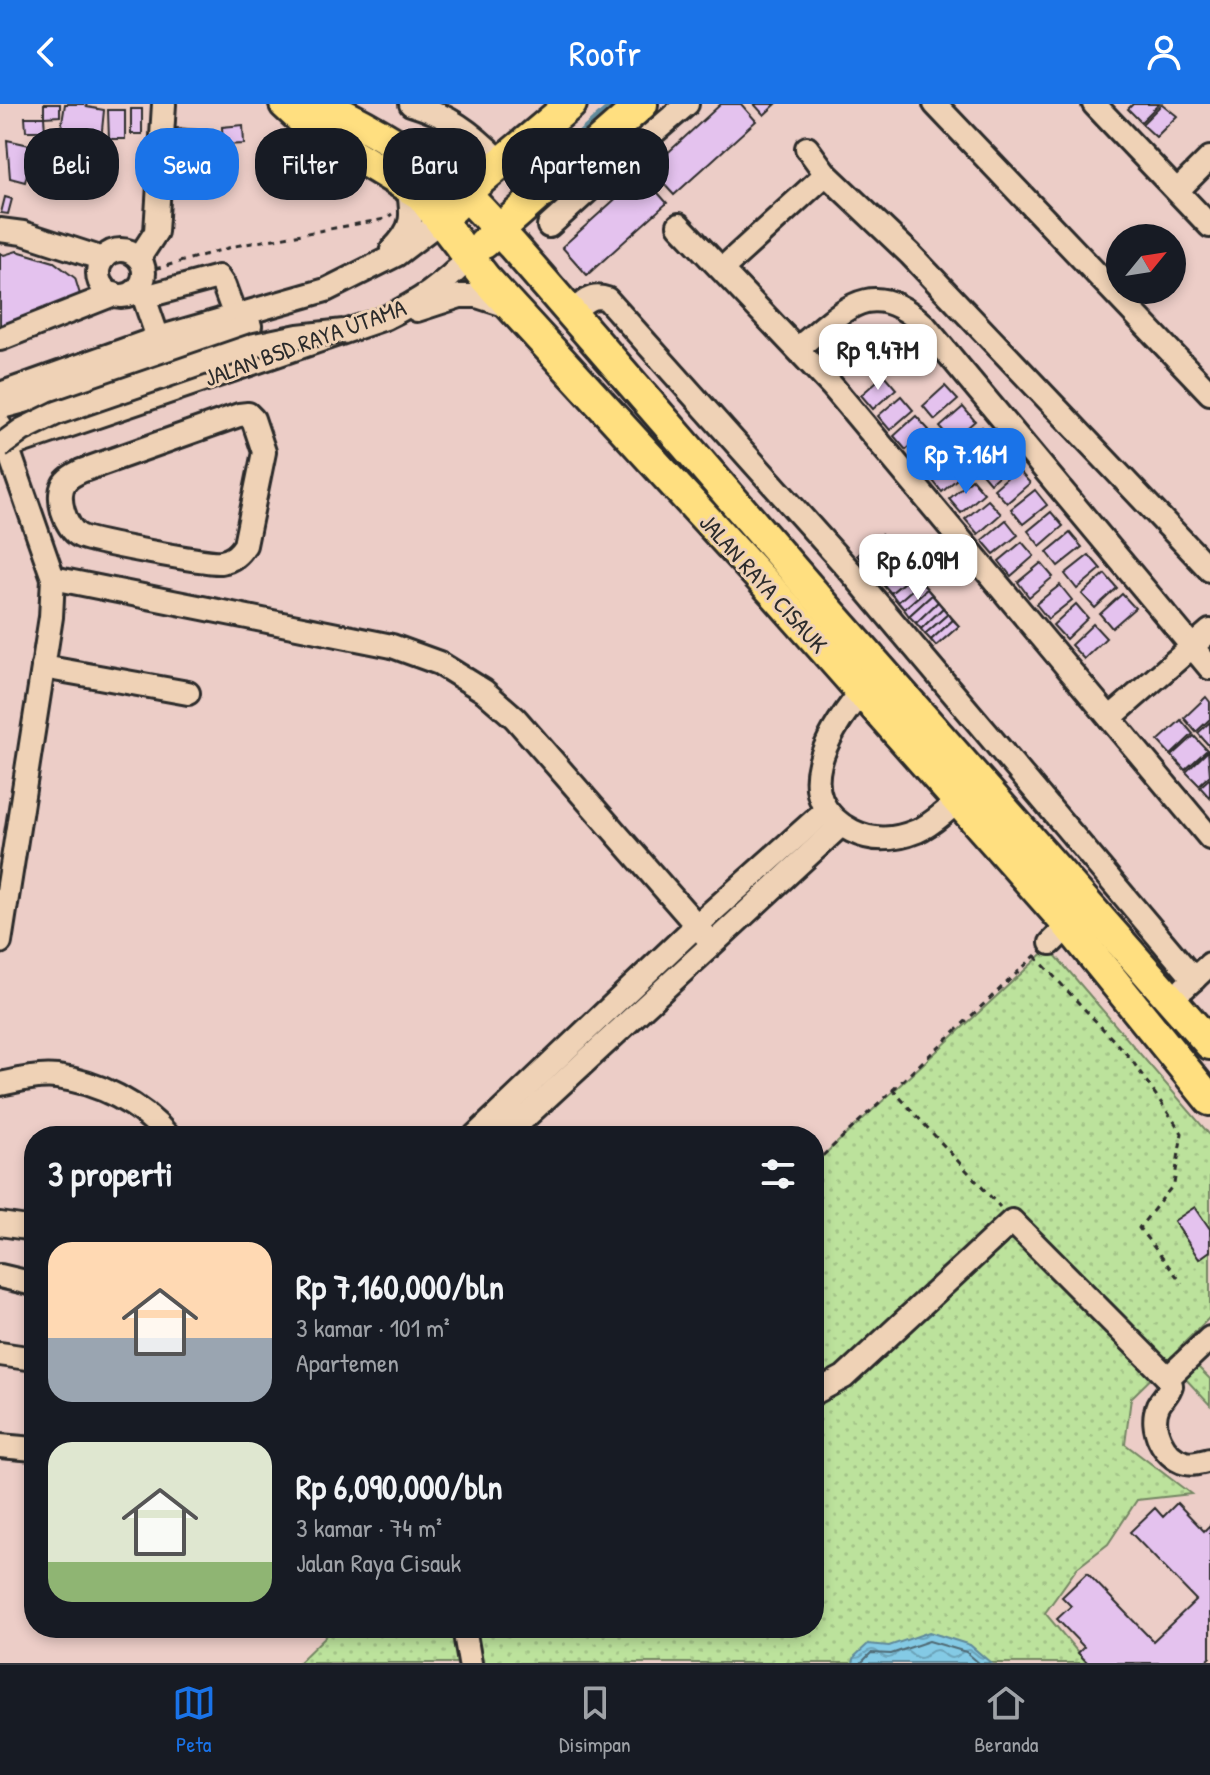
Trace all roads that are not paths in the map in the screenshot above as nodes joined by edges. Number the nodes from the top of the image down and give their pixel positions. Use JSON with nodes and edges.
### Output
{"nodes":[{"id":1,"x":164,"y":104,"type":"edge"},
{"id":2,"x":285,"y":104,"type":"edge"},
{"id":3,"x":320,"y":104,"type":"edge"},
{"id":4,"x":411,"y":104,"type":"edge"},
{"id":5,"x":571,"y":104,"type":"edge"},
{"id":6,"x":642,"y":104,"type":"edge"},
{"id":7,"x":687,"y":104,"type":"edge"},
{"id":8,"x":935,"y":104,"type":"edge"},
{"id":9,"x":1094,"y":104,"type":"edge"},
{"id":10,"x":540,"y":128,"type":"edge"},
{"id":11,"x":629,"y":128,"type":"edge"},
{"id":12,"x":645,"y":128,"type":"edge"},
{"id":13,"x":807,"y":148,"type":"dead end"},
{"id":14,"x":502,"y":150,"type":"edge"},
{"id":15,"x":383,"y":152,"type":"edge"},
{"id":16,"x":1210,"y":158,"type":"edge"},
{"id":17,"x":502,"y":159,"type":"edge"},
{"id":18,"x":383,"y":166,"type":"edge"},
{"id":19,"x":486,"y":174,"type":"edge"},
{"id":20,"x":826,"y":174,"type":"junction"},
{"id":21,"x":1177,"y":191,"type":"junction"},
{"id":22,"x":413,"y":200,"type":"edge"},
{"id":23,"x":425,"y":200,"type":"edge"},
{"id":24,"x":460,"y":200,"type":"edge"},
{"id":25,"x":470,"y":200,"type":"edge"},
{"id":26,"x":540,"y":200,"type":"edge"},
{"id":27,"x":571,"y":200,"type":"edge"},
{"id":28,"x":442,"y":220,"type":"junction"},
{"id":29,"x":679,"y":225,"type":"dead end"},
{"id":30,"x":549,"y":226,"type":"dead end"},
{"id":31,"x":1210,"y":226,"type":"edge"},
{"id":32,"x":0,"y":230,"type":"edge"},
{"id":33,"x":498,"y":230,"type":"junction"},
{"id":34,"x":469,"y":258,"type":"junction"},
{"id":35,"x":103,"y":259,"type":"junction"},
{"id":36,"x":377,"y":264,"type":"junction"},
{"id":37,"x":722,"y":269,"type":"junction"},
{"id":38,"x":142,"y":278,"type":"junction"},
{"id":39,"x":326,"y":290,"type":"junction"},
{"id":40,"x":114,"y":294,"type":"junction"},
{"id":41,"x":511,"y":307,"type":"junction"},
{"id":42,"x":572,"y":314,"type":"junction"},
{"id":43,"x":235,"y":316,"type":"junction"},
{"id":44,"x":385,"y":318,"type":"junction"},
{"id":45,"x":158,"y":338,"type":"junction"},
{"id":46,"x":0,"y":339,"type":"edge"},
{"id":47,"x":798,"y":348,"type":"junction"},
{"id":48,"x":1210,"y":393,"type":"edge"},
{"id":49,"x":0,"y":394,"type":"edge"},
{"id":50,"x":0,"y":408,"type":"edge"},
{"id":51,"x":2,"y":442,"type":"edge"},
{"id":52,"x":737,"y":446,"type":"junction"},
{"id":53,"x":710,"y":473,"type":"junction"},
{"id":54,"x":63,"y":512,"type":"junction"},
{"id":55,"x":32,"y":519,"type":"junction"},
{"id":56,"x":1209,"y":566,"type":"edge"},
{"id":57,"x":53,"y":578,"type":"junction"},
{"id":58,"x":1210,"y":631,"type":"edge"},
{"id":59,"x":1192,"y":647,"type":"junction"},
{"id":60,"x":917,"y":651,"type":"junction"},
{"id":61,"x":43,"y":667,"type":"junction"},
{"id":62,"x":1210,"y":668,"type":"edge"},
{"id":63,"x":889,"y":676,"type":"junction"},
{"id":64,"x":862,"y":691,"type":"junction"},
{"id":65,"x":188,"y":693,"type":"dead end"},
{"id":66,"x":1110,"y":718,"type":"junction"},
{"id":67,"x":958,"y":802,"type":"junction"},
{"id":68,"x":833,"y":818,"type":"junction"},
{"id":69,"x":1210,"y":838,"type":"edge"},
{"id":70,"x":1098,"y":867,"type":"junction"},
{"id":71,"x":1063,"y":924,"type":"junction"},
{"id":72,"x":696,"y":926,"type":"junction"},
{"id":73,"x":0,"y":942,"type":"edge"},
{"id":74,"x":712,"y":943,"type":"junction"},
{"id":75,"x":1202,"y":971,"type":"edge"},
{"id":76,"x":1171,"y":999,"type":"junction"},
{"id":77,"x":1210,"y":1044,"type":"edge"},
{"id":78,"x":0,"y":1084,"type":"edge"},
{"id":79,"x":1210,"y":1100,"type":"edge"},
{"id":80,"x":159,"y":1126,"type":"edge"},
{"id":81,"x":486,"y":1126,"type":"edge"},
{"id":82,"x":516,"y":1126,"type":"edge"},
{"id":83,"x":0,"y":1224,"type":"edge"},
{"id":84,"x":24,"y":1228,"type":"edge"},
{"id":85,"x":0,"y":1276,"type":"edge"},
{"id":86,"x":24,"y":1282,"type":"edge"},
{"id":87,"x":1205,"y":1353,"type":"edge"},
{"id":88,"x":0,"y":1354,"type":"edge"},
{"id":89,"x":24,"y":1358,"type":"edge"},
{"id":90,"x":1168,"y":1378,"type":"junction"},
{"id":91,"x":824,"y":1388,"type":"edge"},
{"id":92,"x":0,"y":1446,"type":"edge"},
{"id":93,"x":24,"y":1448,"type":"edge"},
{"id":94,"x":1210,"y":1460,"type":"edge"},
{"id":95,"x":466,"y":1638,"type":"edge"},
{"id":96,"x":470,"y":1663,"type":"edge"}],
"edges":[{"from":1,"to":38,"type":"street"},
{"from":2,"to":18,"type":"main road","name":"JALAN RAYA CISAUK"},
{"from":3,"to":15,"type":"main road","name":"JALAN RAYA CISAUK"},
{"from":4,"to":14,"type":"street"},
{"from":5,"to":10,"type":"main road","name":"JALAN BSD RAYA UTAMA"},
{"from":6,"to":11,"type":"main road","name":"JALAN BSD RAYA UTAMA"},
{"from":7,"to":12,"type":"street"},
{"from":8,"to":48,"type":"street"},
{"from":9,"to":21,"type":"street"},
{"from":13,"to":20,"type":"street"},
{"from":16,"to":21,"type":"street"},
{"from":17,"to":19,"type":"main road","name":"JALAN BSD RAYA UTAMA"},
{"from":20,"to":37,"type":"street"},
{"from":20,"to":56,"type":"street"},
{"from":21,"to":31,"type":"street"},
{"from":22,"to":36,"type":"street"},
{"from":23,"to":28,"type":"main road","name":"JALAN RAYA CISAUK"},
{"from":24,"to":28,"type":"main road","name":"JALAN BSD RAYA UTAMA"},
{"from":25,"to":33,"type":"main road","name":"JALAN RAYA CISAUK"},
{"from":26,"to":33,"type":"main road","name":"JALAN BSD RAYA UTAMA"},
{"from":27,"to":30,"type":"street"},
{"from":28,"to":34,"type":"main road","name":"JALAN RAYA CISAUK"},
{"from":28,"to":36,"type":"street","name":"JALAN BSD RAYA UTAMA"},
{"from":29,"to":37,"type":"street"},
{"from":32,"to":35,"type":"street"},
{"from":33,"to":34,"type":"main road","name":"JALAN BSD RAYA UTAMA"},
{"from":33,"to":42,"type":"main road","name":"JALAN RAYA CISAUK"},
{"from":34,"to":41,"type":"main road","name":"JALAN RAYA CISAUK"},
{"from":34,"to":44,"type":"street","name":"JALAN BSD RAYA UTAMA"},
{"from":35,"to":38,"type":"street"},
{"from":35,"to":40,"type":"street"},
{"from":36,"to":39,"type":"street","name":"JALAN BSD RAYA UTAMA"},
{"from":37,"to":47,"type":"street"},
{"from":38,"to":40,"type":"street"},
{"from":38,"to":43,"type":"street"},
{"from":38,"to":45,"type":"street"},
{"from":39,"to":43,"type":"street","name":"JALAN BSD RAYA UTAMA"},
{"from":39,"to":50,"type":"street"},
{"from":40,"to":46,"type":"street"},
{"from":41,"to":44,"type":"street"},
{"from":41,"to":64,"type":"main road","name":"JALAN RAYA CISAUK"},
{"from":42,"to":52,"type":"street"},
{"from":42,"to":53,"type":"main road","name":"JALAN RAYA CISAUK"},
{"from":43,"to":45,"type":"street","name":"JALAN BSD RAYA UTAMA"},
{"from":44,"to":51,"type":"street","name":"JALAN BSD RAYA UTAMA","bridge":true},
{"from":45,"to":49,"type":"street","name":"JALAN BSD RAYA UTAMA"},
{"from":47,"to":59,"type":"street"},
{"from":47,"to":66,"type":"street"},
{"from":51,"to":55,"type":"street"},
{"from":52,"to":53,"type":"street"},
{"from":52,"to":60,"type":"street"},
{"from":53,"to":63,"type":"main road","name":"JALAN RAYA CISAUK"},
{"from":54,"to":54,"type":"street"},
{"from":54,"to":55,"type":"street"},
{"from":55,"to":57,"type":"street"},
{"from":57,"to":61,"type":"street"},
{"from":57,"to":72,"type":"street"},
{"from":58,"to":59,"type":"street"},
{"from":59,"to":62,"type":"street"},
{"from":59,"to":66,"type":"street"},
{"from":60,"to":63,"type":"street"},
{"from":60,"to":70,"type":"street"},
{"from":61,"to":65,"type":"street"},
{"from":61,"to":73,"type":"street"},
{"from":63,"to":71,"type":"main road","name":"JALAN RAYA CISAUK"},
{"from":64,"to":67,"type":"main road","name":"JALAN RAYA CISAUK"},
{"from":64,"to":68,"type":"street"},
{"from":66,"to":69,"type":"street"},
{"from":67,"to":68,"type":"street"},
{"from":67,"to":71,"type":"main road","name":"JALAN RAYA CISAUK"},
{"from":68,"to":72,"type":"street"},
{"from":68,"to":74,"type":"street"},
{"from":70,"to":71,"type":"street"},
{"from":70,"to":75,"type":"street"},
{"from":71,"to":76,"type":"main road","name":"JALAN RAYA CISAUK"},
{"from":71,"to":79,"type":"main road","name":"JALAN RAYA CISAUK"},
{"from":72,"to":74,"type":"street"},
{"from":72,"to":81,"type":"street"},
{"from":74,"to":82,"type":"street"},
{"from":75,"to":76,"type":"street"},
{"from":76,"to":77,"type":"main road","name":"JALAN RAYA CISAUK"},
{"from":78,"to":80,"type":"street"},
{"from":83,"to":84,"type":"street"},
{"from":85,"to":86,"type":"street"},
{"from":87,"to":90,"type":"street"},
{"from":88,"to":89,"type":"street"},
{"from":90,"to":91,"type":"street"},
{"from":90,"to":94,"type":"street"},
{"from":92,"to":93,"type":"street"},
{"from":95,"to":96,"type":"street"}]}
